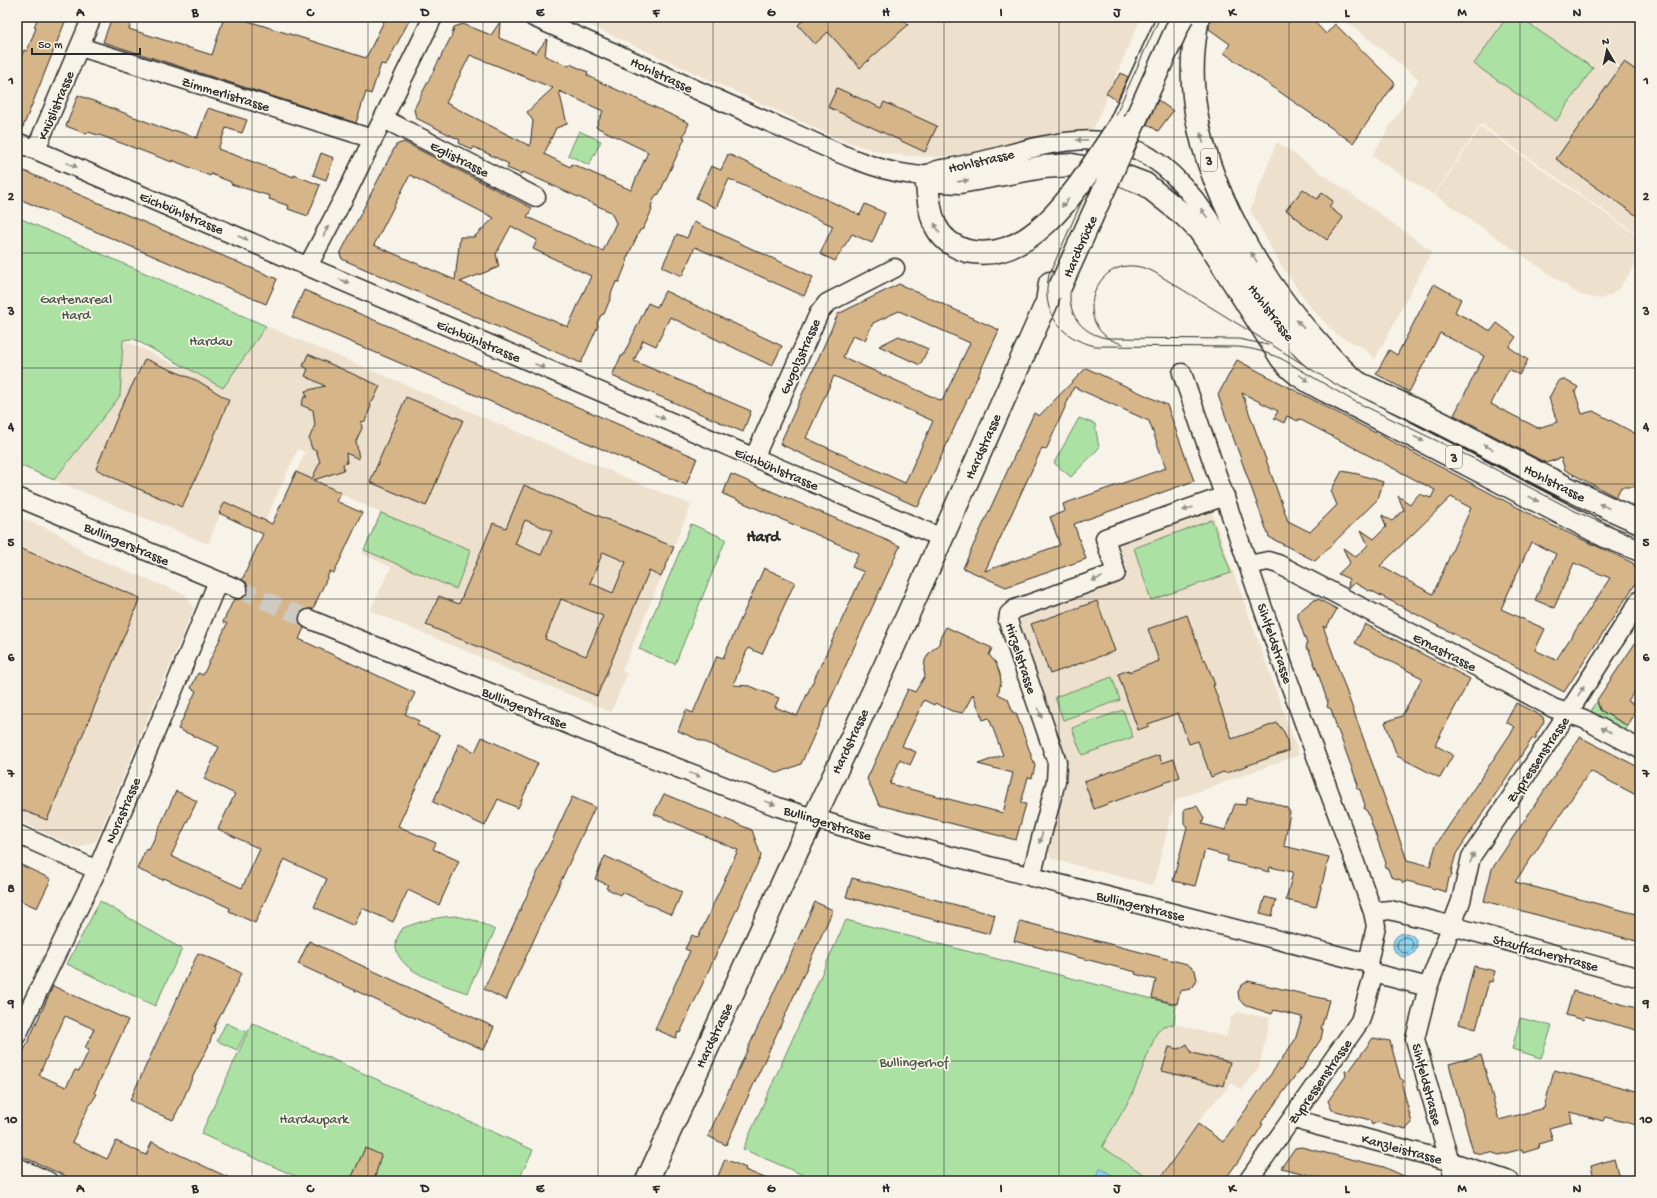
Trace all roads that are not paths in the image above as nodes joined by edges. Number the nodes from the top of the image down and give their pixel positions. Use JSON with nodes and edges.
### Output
{"nodes":[{"id":1,"x":92,"y":17,"type":"edge"},
{"id":2,"x":433,"y":17,"type":"edge"},
{"id":3,"x":533,"y":17,"type":"edge"},
{"id":4,"x":1169,"y":17,"type":"edge"},
{"id":5,"x":1182,"y":17,"type":"edge"},
{"id":6,"x":1198,"y":17,"type":"edge"},
{"id":7,"x":80,"y":47,"type":"junction"},
{"id":8,"x":384,"y":119,"type":"junction"},
{"id":9,"x":1119,"y":126,"type":"junction"},
{"id":10,"x":373,"y":139,"type":"junction"},
{"id":11,"x":17,"y":142,"type":"edge"},
{"id":12,"x":36,"y":149,"type":"junction"},
{"id":13,"x":926,"y":176,"type":"junction"},
{"id":14,"x":536,"y":197,"type":"dead end"},
{"id":15,"x":308,"y":266,"type":"junction"},
{"id":16,"x":895,"y":268,"type":"dead end"},
{"id":17,"x":1052,"y":290,"type":"junction"},
{"id":18,"x":1182,"y":373,"type":"dead end"},
{"id":19,"x":1357,"y":382,"type":"junction"},
{"id":20,"x":754,"y":458,"type":"junction"},
{"id":21,"x":1225,"y":496,"type":"junction"},
{"id":22,"x":17,"y":497,"type":"edge"},
{"id":23,"x":1640,"y":522,"type":"edge"},
{"id":24,"x":942,"y":538,"type":"junction"},
{"id":25,"x":1640,"y":550,"type":"edge"},
{"id":26,"x":1249,"y":565,"type":"junction"},
{"id":27,"x":218,"y":581,"type":"junction"},
{"id":28,"x":238,"y":589,"type":"tunnel mouth"},
{"id":29,"x":1640,"y":600,"type":"edge"},
{"id":30,"x":309,"y":619,"type":"tunnel mouth"},
{"id":31,"x":1568,"y":713,"type":"junction"},
{"id":32,"x":1640,"y":748,"type":"edge"},
{"id":33,"x":814,"y":818,"type":"junction"},
{"id":34,"x":17,"y":834,"type":"edge"},
{"id":35,"x":97,"y":870,"type":"junction"},
{"id":36,"x":1031,"y":877,"type":"junction"},
{"id":37,"x":1373,"y":912,"type":"junction"},
{"id":38,"x":1452,"y":926,"type":"junction"},
{"id":39,"x":1371,"y":968,"type":"junction"},
{"id":40,"x":1640,"y":978,"type":"edge"},
{"id":41,"x":1428,"y":987,"type":"junction"},
{"id":42,"x":17,"y":1035,"type":"edge"},
{"id":43,"x":1293,"y":1117,"type":"junction"},
{"id":44,"x":1449,"y":1161,"type":"junction"},
{"id":45,"x":17,"y":1167,"type":"edge"},
{"id":46,"x":650,"y":1180,"type":"edge"},
{"id":47,"x":48,"y":1181,"type":"edge"},
{"id":48,"x":1248,"y":1181,"type":"edge"},
{"id":49,"x":1455,"y":1181,"type":"edge"},
{"id":50,"x":1510,"y":1181,"type":"edge"}],
"edges":[{"from":1,"to":7,"type":"street","name":"Knüslistrasse"},
{"from":2,"to":8,"type":"street"},
{"from":3,"to":13,"type":"street","name":"Hohlstrasse"},
{"from":4,"to":9,"type":"main road","name":"Hardbrücke"},
{"from":5,"to":17,"type":"main road","name":"Hardbrücke","bridge":true},
{"from":19,"to":6,"type":"main road","number":"3","one_way":true},
{"from":7,"to":10,"type":"street","name":"Zimmerlistrasse"},
{"from":7,"to":12,"type":"street","name":"Knüslistrasse"},
{"from":8,"to":10,"type":"street"},
{"from":8,"to":14,"type":"street","name":"Eglistrasse"},
{"from":9,"to":13,"type":"main road","name":"Hardbrücke","one_way":true,"bridge":true},
{"from":9,"to":17,"type":"main road","name":"Hardbrücke","bridge":true},
{"from":15,"to":10,"type":"street","one_way":true},
{"from":11,"to":12,"type":"street","name":"Eichbühlstrasse"},
{"from":12,"to":15,"type":"street","name":"Eichbühlstrasse","one_way":true},
{"from":19,"to":13,"type":"street","name":"Hohlstrasse","one_way":true},
{"from":13,"to":25,"type":"main road","name":"Hohlstrasse","number":"3","one_way":true},
{"from":15,"to":20,"type":"street","name":"Eichbühlstrasse","one_way":true},
{"from":16,"to":20,"type":"street","name":"Gugolzstrasse"},
{"from":17,"to":24,"type":"main road","name":"Hardstrasse"},
{"from":18,"to":21,"type":"street","name":"Sihlfeldstrasse"},
{"from":23,"to":19,"type":"main road","name":"Hohlstrasse","number":"3","one_way":true},
{"from":20,"to":24,"type":"street","name":"Eichbühlstrasse"},
{"from":21,"to":26,"type":"street","name":"Sihlfeldstrasse"},
{"from":21,"to":36,"type":"street","name":"Hirzelstrasse","one_way":true},
{"from":22,"to":27,"type":"street","name":"Bullingerstrasse"},
{"from":24,"to":33,"type":"main road","name":"Hardstrasse"},
{"from":26,"to":31,"type":"street","name":"Ernastrasse"},
{"from":26,"to":37,"type":"street","name":"Sihlfeldstrasse"},
{"from":27,"to":28,"type":"street","name":"Bullingerstrasse"},
{"from":27,"to":35,"type":"street","name":"Norastrasse"},
{"from":31,"to":29,"type":"street","name":"Zypressenstrasse","one_way":true},
{"from":30,"to":33,"type":"street","name":"Bullingerstrasse","one_way":true},
{"from":32,"to":31,"type":"street","name":"Ernastrasse","one_way":true},
{"from":38,"to":31,"type":"street","name":"Zypressenstrasse","one_way":true},
{"from":33,"to":36,"type":"street","name":"Bullingerstrasse"},
{"from":33,"to":46,"type":"main road","name":"Hardstrasse"},
{"from":34,"to":35,"type":"street"},
{"from":35,"to":42,"type":"street","name":"Norastrasse"},
{"from":36,"to":39,"type":"street","name":"Bullingerstrasse"},
{"from":37,"to":38,"type":"street","name":"Stauffacherstrasse"},
{"from":37,"to":39,"type":"street","name":"Sihlfeldstrasse"},
{"from":38,"to":40,"type":"street","name":"Stauffacherstrasse"},
{"from":38,"to":41,"type":"street","name":"Sihlfeldstrasse"},
{"from":39,"to":41,"type":"street","name":"Bullingerstrasse"},
{"from":39,"to":43,"type":"street","name":"Zypressenstrasse"},
{"from":41,"to":44,"type":"street","name":"Sihlfeldstrasse"},
{"from":43,"to":44,"type":"street","name":"Kanzleistrasse"},
{"from":43,"to":48,"type":"street","name":"Zypressenstrasse"},
{"from":44,"to":49,"type":"street","name":"Sihlfeldstrasse"},
{"from":44,"to":50,"type":"street","name":"Kanzleistrasse"},
{"from":45,"to":47,"type":"street"}]}
